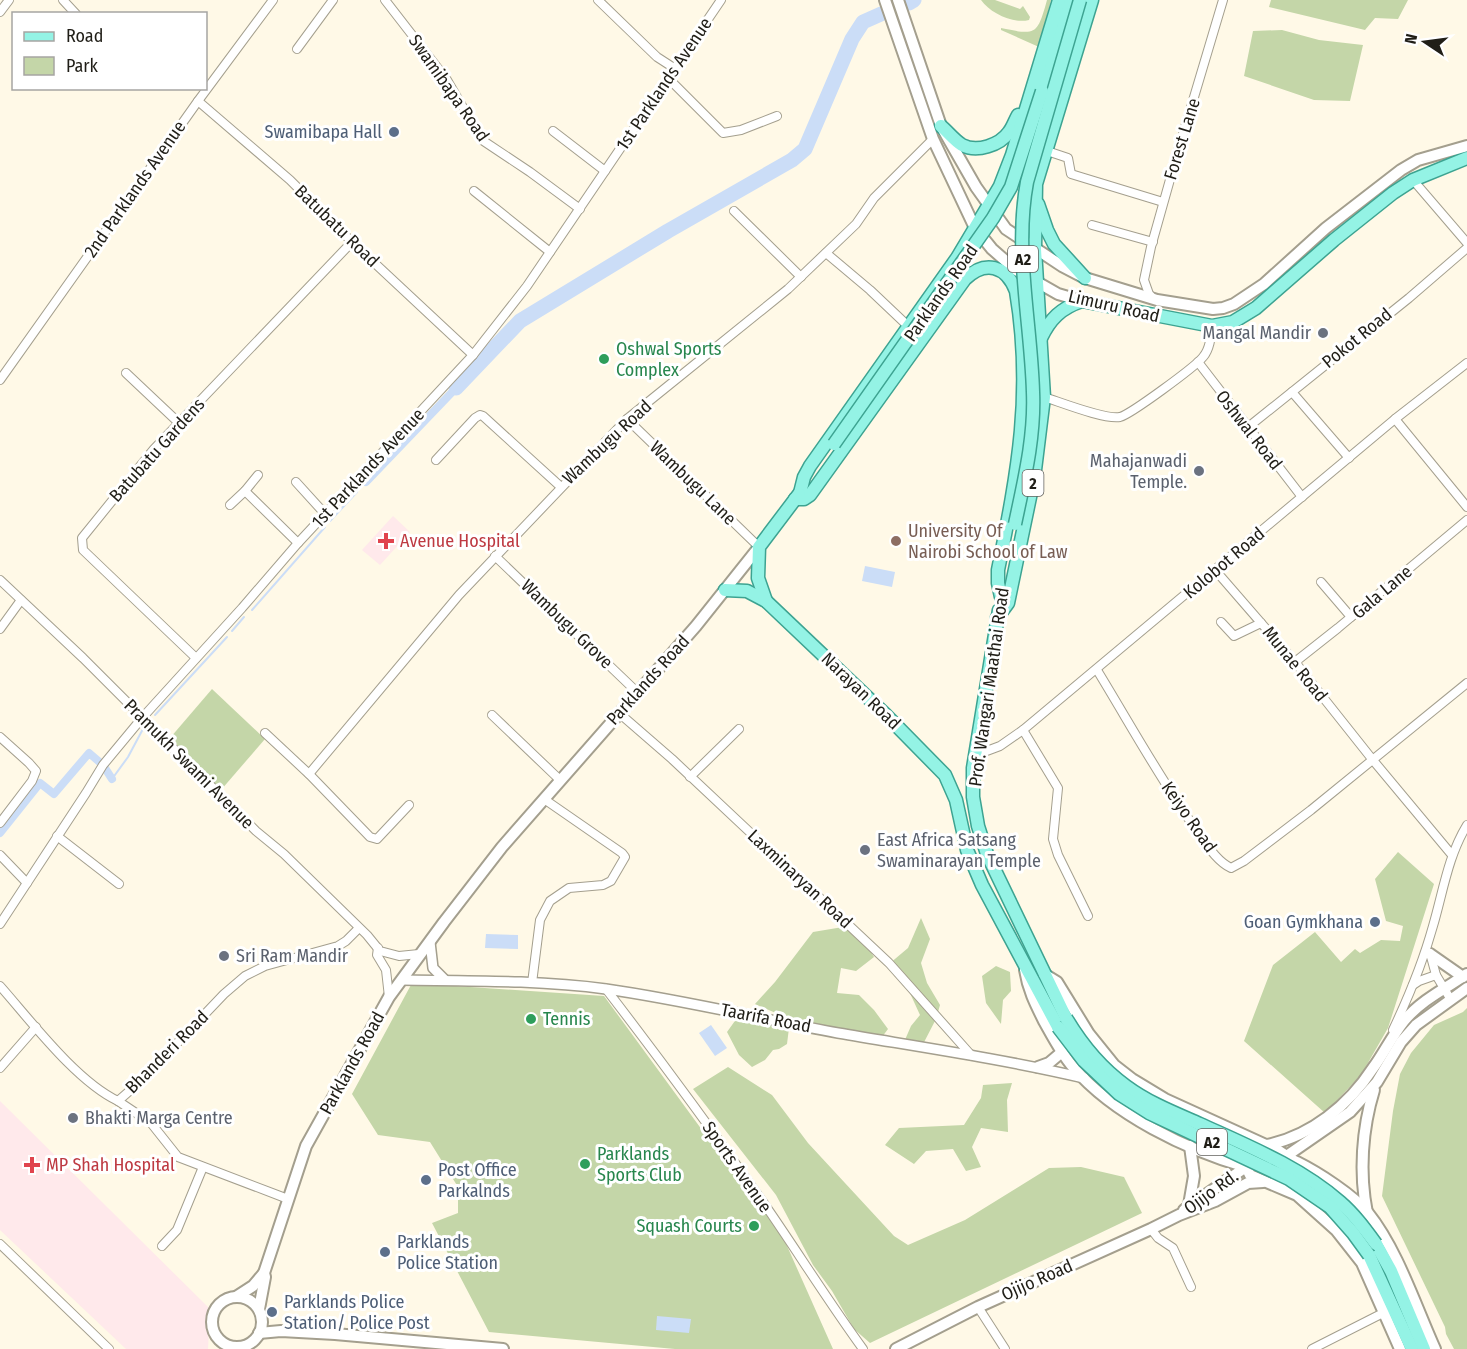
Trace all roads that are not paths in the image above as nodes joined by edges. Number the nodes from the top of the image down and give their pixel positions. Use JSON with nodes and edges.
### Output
{"nodes":[{"id":1,"x":9,"y":0,"type":"edge"},
{"id":2,"x":63,"y":0,"type":"edge"},
{"id":3,"x":273,"y":0,"type":"edge"},
{"id":4,"x":333,"y":0,"type":"edge"},
{"id":5,"x":385,"y":0,"type":"edge"},
{"id":6,"x":598,"y":0,"type":"edge"},
{"id":7,"x":722,"y":0,"type":"edge"},
{"id":8,"x":885,"y":0,"type":"edge"},
{"id":9,"x":898,"y":0,"type":"edge"},
{"id":10,"x":1059,"y":0,"type":"edge"},
{"id":11,"x":1069,"y":0,"type":"edge"},
{"id":12,"x":1080,"y":0,"type":"edge"},
{"id":13,"x":1092,"y":0,"type":"edge"},
{"id":14,"x":1223,"y":0,"type":"edge"},
{"id":15,"x":0,"y":12,"type":"edge"},
{"id":16,"x":74,"y":12,"type":"edge"},
{"id":17,"x":297,"y":49,"type":"dead end"},
{"id":18,"x":674,"y":68,"type":"junction"},
{"id":19,"x":668,"y":78,"type":"junction"},
{"id":20,"x":1035,"y":79,"type":"junction"},
{"id":21,"x":207,"y":86,"type":"edge"},
{"id":22,"x":205,"y":90,"type":"edge"},
{"id":23,"x":198,"y":101,"type":"junction"},
{"id":24,"x":777,"y":116,"type":"dead end"},
{"id":25,"x":941,"y":126,"type":"junction"},
{"id":26,"x":553,"y":131,"type":"dead end"},
{"id":27,"x":933,"y":139,"type":"junction"},
{"id":28,"x":1467,"y":146,"type":"edge"},
{"id":29,"x":1047,"y":151,"type":"junction"},
{"id":30,"x":1467,"y":158,"type":"edge"},
{"id":31,"x":605,"y":171,"type":"junction"},
{"id":32,"x":1413,"y":180,"type":"junction"},
{"id":33,"x":474,"y":191,"type":"dead end"},
{"id":34,"x":1035,"y":194,"type":"junction"},
{"id":35,"x":1163,"y":202,"type":"junction"},
{"id":36,"x":988,"y":206,"type":"junction"},
{"id":37,"x":580,"y":209,"type":"junction"},
{"id":38,"x":734,"y":211,"type":"dead end"},
{"id":39,"x":1092,"y":225,"type":"dead end"},
{"id":40,"x":975,"y":228,"type":"junction"},
{"id":41,"x":352,"y":242,"type":"junction"},
{"id":42,"x":1153,"y":242,"type":"junction"},
{"id":43,"x":1467,"y":243,"type":"edge"},
{"id":44,"x":1467,"y":248,"type":"edge"},
{"id":45,"x":1035,"y":249,"type":"junction"},
{"id":46,"x":550,"y":252,"type":"junction"},
{"id":47,"x":825,"y":253,"type":"junction"},
{"id":48,"x":801,"y":277,"type":"junction"},
{"id":49,"x":1085,"y":278,"type":"junction"},
{"id":50,"x":1144,"y":280,"type":"junction"},
{"id":51,"x":1036,"y":281,"type":"junction"},
{"id":52,"x":1124,"y":291,"type":"junction"},
{"id":53,"x":1157,"y":300,"type":"junction"},
{"id":54,"x":1082,"y":301,"type":"junction"},
{"id":55,"x":908,"y":326,"type":"junction"},
{"id":56,"x":1212,"y":326,"type":"junction"},
{"id":57,"x":1040,"y":342,"type":"junction"},
{"id":58,"x":473,"y":355,"type":"junction"},
{"id":59,"x":1198,"y":362,"type":"junction"},
{"id":60,"x":1467,"y":363,"type":"edge"},
{"id":61,"x":126,"y":373,"type":"dead end"},
{"id":62,"x":0,"y":380,"type":"edge"},
{"id":63,"x":1292,"y":392,"type":"junction"},
{"id":64,"x":1044,"y":397,"type":"junction"},
{"id":65,"x":627,"y":418,"type":"junction"},
{"id":66,"x":1395,"y":419,"type":"junction"},
{"id":67,"x":179,"y":423,"type":"junction"},
{"id":68,"x":1248,"y":428,"type":"junction"},
{"id":69,"x":1349,"y":458,"type":"junction"},
{"id":70,"x":436,"y":460,"type":"dead end"},
{"id":71,"x":258,"y":475,"type":"dead end"},
{"id":72,"x":296,"y":482,"type":"dead end"},
{"id":73,"x":561,"y":487,"type":"junction"},
{"id":74,"x":245,"y":491,"type":"junction"},
{"id":75,"x":797,"y":496,"type":"junction"},
{"id":76,"x":1302,"y":497,"type":"junction"},
{"id":77,"x":230,"y":505,"type":"dead end"},
{"id":78,"x":1467,"y":507,"type":"edge"},
{"id":79,"x":326,"y":515,"type":"junction"},
{"id":80,"x":1467,"y":520,"type":"edge"},
{"id":81,"x":298,"y":543,"type":"junction"},
{"id":82,"x":759,"y":547,"type":"junction"},
{"id":83,"x":495,"y":556,"type":"junction"},
{"id":84,"x":1216,"y":570,"type":"junction"},
{"id":85,"x":0,"y":580,"type":"edge"},
{"id":86,"x":1321,"y":582,"type":"dead end"},
{"id":87,"x":725,"y":590,"type":"junction"},
{"id":88,"x":1001,"y":597,"type":"junction"},
{"id":89,"x":21,"y":600,"type":"junction"},
{"id":90,"x":766,"y":601,"type":"junction"},
{"id":91,"x":998,"y":618,"type":"junction"},
{"id":92,"x":1351,"y":618,"type":"junction"},
{"id":93,"x":1221,"y":622,"type":"dead end"},
{"id":94,"x":1261,"y":623,"type":"junction"},
{"id":95,"x":0,"y":629,"type":"edge"},
{"id":96,"x":196,"y":658,"type":"junction"},
{"id":97,"x":1294,"y":662,"type":"junction"},
{"id":98,"x":1097,"y":670,"type":"junction"},
{"id":99,"x":1467,"y":683,"type":"edge"},
{"id":100,"x":638,"y":693,"type":"junction"},
{"id":101,"x":619,"y":713,"type":"junction"},
{"id":102,"x":492,"y":715,"type":"dead end"},
{"id":103,"x":142,"y":718,"type":"junction"},
{"id":104,"x":739,"y":729,"type":"dead end"},
{"id":105,"x":1023,"y":730,"type":"junction"},
{"id":106,"x":265,"y":733,"type":"dead end"},
{"id":107,"x":0,"y":737,"type":"edge"},
{"id":108,"x":976,"y":755,"type":"junction"},
{"id":109,"x":1372,"y":759,"type":"junction"},
{"id":110,"x":309,"y":774,"type":"junction"},
{"id":111,"x":690,"y":777,"type":"junction"},
{"id":112,"x":560,"y":780,"type":"junction"},
{"id":113,"x":951,"y":786,"type":"joint"},
{"id":114,"x":544,"y":799,"type":"junction"},
{"id":115,"x":409,"y":805,"type":"dead end"},
{"id":116,"x":0,"y":823,"type":"edge"},
{"id":117,"x":1467,"y":825,"type":"edge"},
{"id":118,"x":57,"y":836,"type":"junction"},
{"id":119,"x":0,"y":855,"type":"edge"},
{"id":120,"x":1452,"y":855,"type":"junction"},
{"id":121,"x":27,"y":883,"type":"junction"},
{"id":122,"x":119,"y":884,"type":"dead end"},
{"id":123,"x":1088,"y":916,"type":"dead end"},
{"id":124,"x":0,"y":924,"type":"edge"},
{"id":125,"x":359,"y":928,"type":"junction"},
{"id":126,"x":430,"y":942,"type":"junction"},
{"id":127,"x":379,"y":947,"type":"junction"},
{"id":128,"x":1429,"y":950,"type":"junction"},
{"id":129,"x":419,"y":954,"type":"junction"},
{"id":130,"x":1025,"y":967,"type":"junction"},
{"id":131,"x":1044,"y":974,"type":"junction"},
{"id":132,"x":1436,"y":975,"type":"junction"},
{"id":133,"x":1465,"y":975,"type":"edge"},
{"id":134,"x":402,"y":980,"type":"junction"},
{"id":135,"x":445,"y":980,"type":"junction"},
{"id":136,"x":532,"y":983,"type":"junction"},
{"id":137,"x":0,"y":986,"type":"edge"},
{"id":138,"x":1413,"y":986,"type":"junction"},
{"id":139,"x":1467,"y":988,"type":"edge"},
{"id":140,"x":606,"y":989,"type":"junction"},
{"id":141,"x":1444,"y":989,"type":"junction"},
{"id":142,"x":389,"y":997,"type":"junction"},
{"id":143,"x":1451,"y":1000,"type":"junction"},
{"id":144,"x":1062,"y":1022,"type":"junction"},
{"id":145,"x":36,"y":1027,"type":"junction"},
{"id":146,"x":1385,"y":1047,"type":"junction"},
{"id":147,"x":1062,"y":1052,"type":"junction"},
{"id":148,"x":971,"y":1055,"type":"junction"},
{"id":149,"x":1038,"y":1067,"type":"junction"},
{"id":150,"x":0,"y":1068,"type":"edge"},
{"id":151,"x":1084,"y":1078,"type":"junction"},
{"id":152,"x":1377,"y":1082,"type":"junction"},
{"id":153,"x":118,"y":1101,"type":"junction"},
{"id":154,"x":1266,"y":1145,"type":"junction"},
{"id":155,"x":1190,"y":1146,"type":"junction"},
{"id":156,"x":1286,"y":1157,"type":"junction"},
{"id":157,"x":203,"y":1167,"type":"junction"},
{"id":158,"x":1246,"y":1167,"type":"junction"},
{"id":159,"x":1266,"y":1181,"type":"junction"},
{"id":160,"x":288,"y":1199,"type":"junction"},
{"id":161,"x":1189,"y":1204,"type":"junction"},
{"id":162,"x":1367,"y":1213,"type":"junction"},
{"id":163,"x":1179,"y":1215,"type":"junction"},
{"id":164,"x":1151,"y":1229,"type":"junction"},
{"id":165,"x":0,"y":1244,"type":"edge"},
{"id":166,"x":162,"y":1246,"type":"dead end"},
{"id":167,"x":264,"y":1273,"type":"junction"},
{"id":168,"x":1401,"y":1273,"type":"junction"},
{"id":169,"x":1191,"y":1287,"type":"dead end"},
{"id":170,"x":236,"y":1297,"type":"junction"},
{"id":171,"x":978,"y":1307,"type":"junction"},
{"id":172,"x":1389,"y":1310,"type":"junction"},
{"id":173,"x":260,"y":1313,"type":"junction"},
{"id":174,"x":1411,"y":1319,"type":"junction"},
{"id":175,"x":281,"y":1331,"type":"junction"},
{"id":176,"x":260,"y":1333,"type":"junction"},
{"id":177,"x":216,"y":1337,"type":"junction"},
{"id":178,"x":237,"y":1348,"type":"edge"},
{"id":179,"x":109,"y":1349,"type":"edge"},
{"id":180,"x":216,"y":1349,"type":"edge"},
{"id":181,"x":503,"y":1349,"type":"edge"},
{"id":182,"x":863,"y":1349,"type":"edge"},
{"id":183,"x":896,"y":1349,"type":"edge"},
{"id":184,"x":1005,"y":1349,"type":"edge"},
{"id":185,"x":1312,"y":1349,"type":"edge"},
{"id":186,"x":1400,"y":1349,"type":"edge"},
{"id":187,"x":1412,"y":1349,"type":"edge"},
{"id":188,"x":1424,"y":1349,"type":"edge"},
{"id":189,"x":1434,"y":1349,"type":"edge"}],
"edges":[{"from":1,"to":15,"type":"street"},
{"from":2,"to":16,"type":"street"},
{"from":3,"to":21,"type":"street","name":"2nd Parklands Avenue"},
{"from":4,"to":17,"type":"street"},
{"from":5,"to":37,"type":"street","name":"Swamibapa Road"},
{"from":6,"to":18,"type":"street"},
{"from":7,"to":18,"type":"street","name":"1st Parklands Avenue"},
{"from":8,"to":27,"type":"main road","name":"Limuru Road"},
{"from":9,"to":25,"type":"main road","name":"Limuru Road"},
{"from":10,"to":20,"type":"main road"},
{"from":11,"to":75,"type":"main road","name":"Parklands Road","bridge":true},
{"from":12,"to":88,"type":"main road","name":"Prof. Wangari Maathai Road","number":"A2","bridge":true},
{"from":13,"to":29,"type":"main road","number":"2"},
{"from":14,"to":35,"type":"street","name":"Forest Lane"},
{"from":18,"to":19,"type":"street","name":"1st Parklands Avenue"},
{"from":19,"to":24,"type":"street"},
{"from":19,"to":31,"type":"street","name":"1st Parklands Avenue"},
{"from":20,"to":25,"type":"main road"},
{"from":20,"to":36,"type":"main road"},
{"from":22,"to":23,"type":"street","name":"2nd Parklands Avenue"},
{"from":23,"to":41,"type":"street","name":"Batubatu Road"},
{"from":23,"to":62,"type":"street","name":"2nd Parklands Avenue"},
{"from":25,"to":36,"type":"main road","name":"Limuru Road"},
{"from":26,"to":31,"type":"street"},
{"from":27,"to":40,"type":"main road","name":"Limuru Road"},
{"from":27,"to":47,"type":"street","name":"Wambugu Road"},
{"from":28,"to":53,"type":"main road","name":"Limuru Road"},
{"from":29,"to":34,"type":"main road","number":"2"},
{"from":29,"to":35,"type":"street"},
{"from":30,"to":32,"type":"main road","name":"Limuru Road"},
{"from":31,"to":37,"type":"street","name":"1st Parklands Avenue"},
{"from":32,"to":43,"type":"street"},
{"from":32,"to":56,"type":"main road","name":"Limuru Road"},
{"from":33,"to":46,"type":"street"},
{"from":34,"to":45,"type":"main road","number":"2"},
{"from":34,"to":49,"type":"main road"},
{"from":35,"to":42,"type":"street","name":"Forest Lane"},
{"from":36,"to":40,"type":"main road"},
{"from":36,"to":45,"type":"main road","name":"Limuru Road"},
{"from":37,"to":46,"type":"street","name":"1st Parklands Avenue"},
{"from":38,"to":48,"type":"street"},
{"from":39,"to":42,"type":"street"},
{"from":40,"to":51,"type":"main road","name":"Limuru Road"},
{"from":40,"to":55,"type":"main road"},
{"from":41,"to":58,"type":"street","name":"Batubatu Road"},
{"from":41,"to":67,"type":"street","name":"Batubatu Gardens"},
{"from":42,"to":50,"type":"street","name":"Forest Lane"},
{"from":44,"to":63,"type":"street","name":"Pokot Road"},
{"from":45,"to":49,"type":"main road","name":"Limuru Road"},
{"from":45,"to":51,"type":"main road","number":"2"},
{"from":46,"to":58,"type":"street","name":"1st Parklands Avenue"},
{"from":47,"to":48,"type":"street","name":"Wambugu Road"},
{"from":47,"to":55,"type":"street"},
{"from":48,"to":65,"type":"street","name":"Wambugu Road"},
{"from":49,"to":52,"type":"main road","name":"Limuru Road"},
{"from":50,"to":52,"type":"street"},
{"from":50,"to":53,"type":"street"},
{"from":51,"to":54,"type":"main road","name":"Limuru Road"},
{"from":51,"to":57,"type":"main road","number":"2"},
{"from":52,"to":53,"type":"main road","name":"Limuru Road"},
{"from":54,"to":56,"type":"main road","name":"Limuru Road"},
{"from":54,"to":57,"type":"main road"},
{"from":55,"to":75,"type":"main road"},
{"from":56,"to":59,"type":"street"},
{"from":57,"to":64,"type":"main road","number":"2"},
{"from":58,"to":79,"type":"street","name":"1st Parklands Avenue"},
{"from":59,"to":64,"type":"street"},
{"from":59,"to":68,"type":"street","name":"Oshwal Road"},
{"from":60,"to":66,"type":"street","name":"Kolobot Road"},
{"from":61,"to":67,"type":"street"},
{"from":63,"to":68,"type":"street","name":"Pokot Road"},
{"from":63,"to":69,"type":"street"},
{"from":64,"to":91,"type":"main road","number":"2"},
{"from":65,"to":73,"type":"street","name":"Wambugu Road"},
{"from":65,"to":82,"type":"street","name":"Wambugu Lane"},
{"from":66,"to":69,"type":"street","name":"Kolobot Road"},
{"from":66,"to":78,"type":"street"},
{"from":67,"to":96,"type":"street","name":"Batubatu Gardens"},
{"from":68,"to":76,"type":"street","name":"Oshwal Road"},
{"from":69,"to":76,"type":"street","name":"Kolobot Road"},
{"from":70,"to":73,"type":"street"},
{"from":71,"to":74,"type":"street"},
{"from":72,"to":79,"type":"street"},
{"from":73,"to":83,"type":"street","name":"Wambugu Road"},
{"from":74,"to":77,"type":"street"},
{"from":74,"to":81,"type":"street"},
{"from":75,"to":82,"type":"main road","name":"Parklands Road"},
{"from":75,"to":88,"type":"main road"},
{"from":76,"to":84,"type":"street","name":"Kolobot Road"},
{"from":79,"to":81,"type":"street","name":"1st Parklands Avenue"},
{"from":80,"to":92,"type":"street","name":"Gala Lane"},
{"from":81,"to":96,"type":"street","name":"1st Parklands Avenue"},
{"from":82,"to":87,"type":"main road","name":"Parklands Road"},
{"from":82,"to":90,"type":"main road"},
{"from":83,"to":100,"type":"street","name":"Wambugu Grove"},
{"from":83,"to":110,"type":"street","name":"Wambugu Road"},
{"from":84,"to":94,"type":"street","name":"Munae Road"},
{"from":84,"to":98,"type":"street","name":"Kolobot Road"},
{"from":85,"to":89,"type":"street","name":"Pramukh Swami Avenue"},
{"from":86,"to":92,"type":"street"},
{"from":87,"to":90,"type":"main road"},
{"from":87,"to":100,"type":"main road","name":"Parklands Road"},
{"from":88,"to":91,"type":"main road","name":"Prof. Wangari Maathai Road","number":"A2"},
{"from":89,"to":95,"type":"street"},
{"from":89,"to":103,"type":"street","name":"Pramukh Swami Avenue"},
{"from":90,"to":113,"type":"main road","name":"Narayan Road","number":"A2"},
{"from":91,"to":108,"type":"main road","name":"Prof. Wangari Maathai Road","number":"A2"},
{"from":92,"to":97,"type":"street","name":"Gala Lane"},
{"from":93,"to":94,"type":"street"},
{"from":94,"to":97,"type":"street","name":"Munae Road"},
{"from":96,"to":103,"type":"street","name":"1st Parklands Avenue"},
{"from":97,"to":109,"type":"street","name":"Munae Road"},
{"from":98,"to":105,"type":"street","name":"Kolobot Road"},
{"from":98,"to":109,"type":"street","name":"Keiyo Road"},
{"from":99,"to":109,"type":"street"},
{"from":100,"to":101,"type":"main road","name":"Parklands Road"},
{"from":101,"to":111,"type":"street","name":"Laxminaryan Road"},
{"from":101,"to":112,"type":"main road","name":"Parklands Road"},
{"from":102,"to":112,"type":"street"},
{"from":103,"to":118,"type":"street","name":"1st Parklands Avenue"},
{"from":103,"to":125,"type":"street","name":"Pramukh Swami Avenue"},
{"from":104,"to":111,"type":"street"},
{"from":105,"to":108,"type":"street","name":"Kolobot Road"},
{"from":105,"to":123,"type":"street"},
{"from":106,"to":110,"type":"street"},
{"from":107,"to":116,"type":"street"},
{"from":108,"to":131,"type":"main road","name":"Prof. Wangari Maathai Road","number":"A2"},
{"from":109,"to":120,"type":"street","name":"Munae Road"},
{"from":110,"to":115,"type":"street"},
{"from":111,"to":148,"type":"street","name":"Laxminaryan Road"},
{"from":112,"to":114,"type":"main road","name":"Parklands Road"},
{"from":113,"to":130,"type":"main road","name":"Prof. Wangari Maathai Road","number":"A2"},
{"from":114,"to":126,"type":"main road","name":"Parklands Road"},
{"from":114,"to":136,"type":"street"},
{"from":117,"to":120,"type":"street"},
{"from":118,"to":121,"type":"street","name":"1st Parklands Avenue"},
{"from":118,"to":122,"type":"street"},
{"from":119,"to":121,"type":"street"},
{"from":120,"to":128,"type":"street"},
{"from":121,"to":124,"type":"street","name":"1st Parklands Avenue"},
{"from":125,"to":127,"type":"street","name":"Pramukh Swami Avenue"},
{"from":125,"to":153,"type":"street","name":"Bhanderi Road"},
{"from":126,"to":129,"type":"main road","name":"Parklands Road"},
{"from":126,"to":135,"type":"street"},
{"from":127,"to":129,"type":"street","name":"Pramukh Swami Avenue"},
{"from":127,"to":142,"type":"street"},
{"from":128,"to":132,"type":"street"},
{"from":128,"to":133,"type":"main road"},
{"from":128,"to":138,"type":"street"},
{"from":129,"to":134,"type":"main road","name":"Parklands Road"},
{"from":130,"to":144,"type":"main road","name":"Prof. Wangari Maathai Road","number":"A2"},
{"from":130,"to":147,"type":"main road","name":"Prof. Wangari Maathai Road"},
{"from":131,"to":144,"type":"main road","name":"Prof. Wangari Maathai Road","number":"A2"},
{"from":131,"to":154,"type":"main road","name":"Prof. Wangari Maathai Road"},
{"from":132,"to":138,"type":"street"},
{"from":132,"to":141,"type":"street"},
{"from":133,"to":141,"type":"main road","name":"Ojijo Rd."},
{"from":134,"to":135,"type":"street","name":"Taarifa Road"},
{"from":134,"to":142,"type":"main road","name":"Parklands Road"},
{"from":135,"to":136,"type":"street","name":"Taarifa Road"},
{"from":136,"to":140,"type":"street","name":"Taarifa Road"},
{"from":137,"to":145,"type":"street","name":"Bhanderi Road"},
{"from":138,"to":146,"type":"street"},
{"from":139,"to":143,"type":"main road"},
{"from":140,"to":148,"type":"street","name":"Taarifa Road"},
{"from":140,"to":182,"type":"street","name":"Sports Avenue"},
{"from":141,"to":143,"type":"street"},
{"from":141,"to":146,"type":"main road","name":"Ojijo Rd."},
{"from":142,"to":160,"type":"main road","name":"Parklands Road"},
{"from":143,"to":152,"type":"main road"},
{"from":144,"to":172,"type":"main road","name":"Prof. Wangari Maathai Road","number":"A2","bridge":true},
{"from":144,"to":174,"type":"main road","name":"Prof. Wangari Maathai Road","number":"A2","bridge":true},
{"from":145,"to":150,"type":"street"},
{"from":145,"to":153,"type":"street","name":"Bhanderi Road"},
{"from":146,"to":154,"type":"main road","name":"Ojijo Rd."},
{"from":147,"to":149,"type":"main road"},
{"from":147,"to":151,"type":"main road","name":"Prof. Wangari Maathai Road"},
{"from":148,"to":149,"type":"street","name":"Taarifa Road"},
{"from":149,"to":151,"type":"street","name":"Taarifa Road"},
{"from":151,"to":155,"type":"main road","name":"Prof. Wangari Maathai Road"},
{"from":152,"to":156,"type":"main road"},
{"from":152,"to":162,"type":"main road"},
{"from":153,"to":157,"type":"street"},
{"from":154,"to":156,"type":"main road"},
{"from":154,"to":158,"type":"main road","name":"Ojijo Rd."},
{"from":155,"to":158,"type":"main road","name":"Prof. Wangari Maathai Road"},
{"from":155,"to":161,"type":"main road"},
{"from":156,"to":159,"type":"main road","name":"Ojijo Rd."},
{"from":156,"to":162,"type":"main road"},
{"from":157,"to":160,"type":"street"},
{"from":157,"to":166,"type":"street"},
{"from":158,"to":159,"type":"main road"},
{"from":158,"to":161,"type":"main road","name":"Ojijo Rd."},
{"from":159,"to":163,"type":"main road","name":"Ojijo Rd."},
{"from":159,"to":172,"type":"main road","name":"Prof. Wangari Maathai Road"},
{"from":160,"to":167,"type":"main road","name":"Parklands Road"},
{"from":161,"to":163,"type":"main road","name":"Ojijo Rd."},
{"from":162,"to":168,"type":"main road"},
{"from":163,"to":164,"type":"main road","name":"Ojijo Road"},
{"from":164,"to":169,"type":"street"},
{"from":164,"to":171,"type":"main road","name":"Ojijo Road"},
{"from":165,"to":179,"type":"street"},
{"from":167,"to":170,"type":"main road","name":"Parklands Road"},
{"from":167,"to":173,"type":"main road","name":"Parklands Road"},
{"from":168,"to":174,"type":"main road"},
{"from":168,"to":189,"type":"main road"},
{"from":170,"to":173,"type":"main road"},
{"from":170,"to":177,"type":"main road"},
{"from":171,"to":183,"type":"main road","name":"Ojijo Road"},
{"from":171,"to":184,"type":"street"},
{"from":172,"to":185,"type":"street"},
{"from":172,"to":186,"type":"main road","name":"Prof. Wangari Maathai Road"},
{"from":172,"to":187,"type":"main road","name":"Prof. Wangari Maathai Road","number":"A2"},
{"from":173,"to":175,"type":"main road"},
{"from":173,"to":176,"type":"main road"},
{"from":174,"to":188,"type":"main road","name":"Prof. Wangari Maathai Road","number":"A2"},
{"from":175,"to":176,"type":"main road"},
{"from":175,"to":181,"type":"main road"},
{"from":176,"to":178,"type":"main road"},
{"from":177,"to":178,"type":"main road"},
{"from":177,"to":180,"type":"main road"}]}
